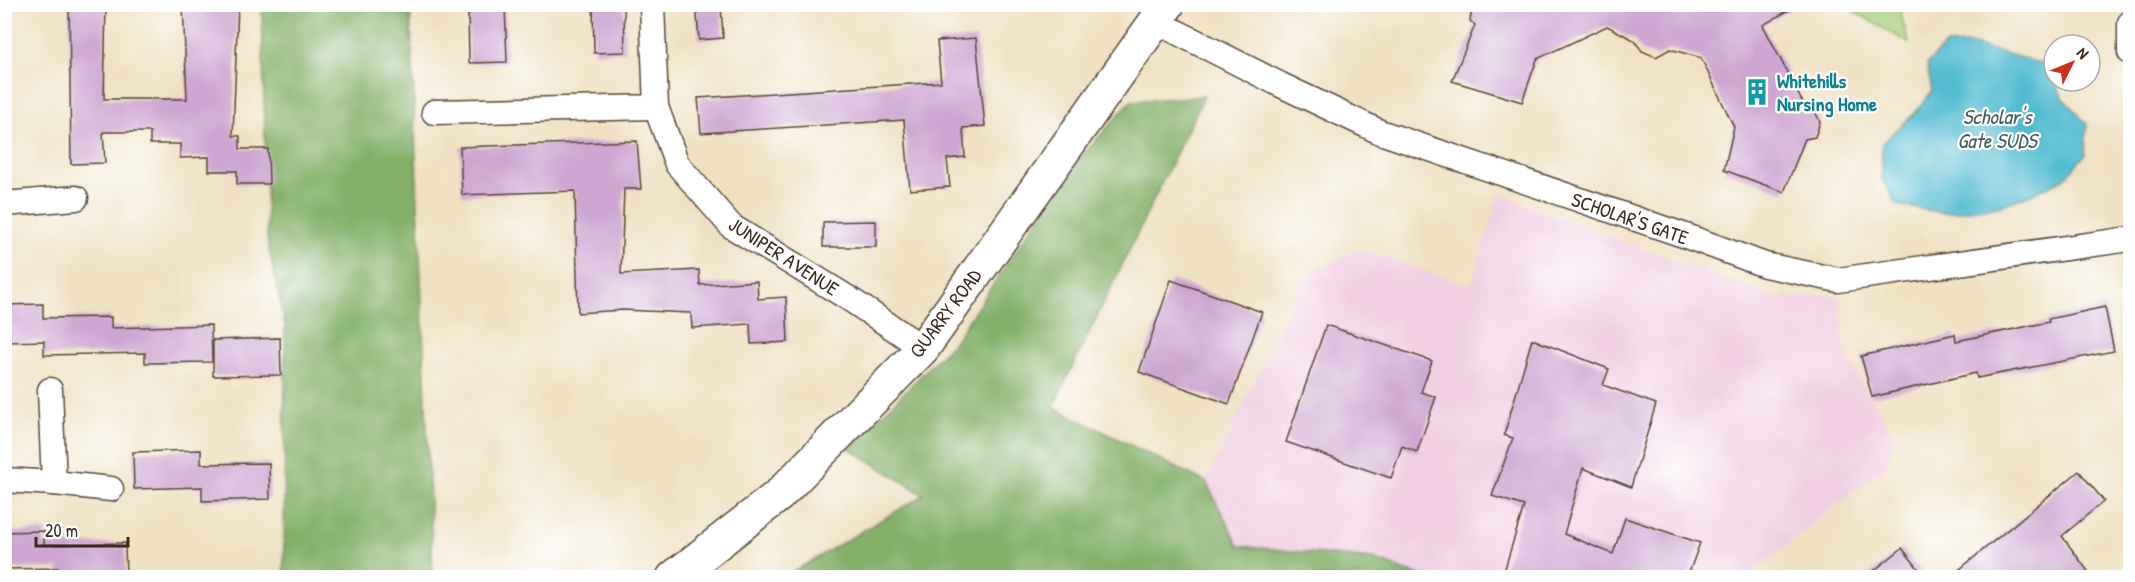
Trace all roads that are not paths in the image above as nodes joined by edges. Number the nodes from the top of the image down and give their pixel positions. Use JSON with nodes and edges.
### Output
{"nodes":[{"id":1,"x":652,"y":4,"type":"edge"},
{"id":2,"x":1162,"y":13,"type":"edge"},
{"id":3,"x":2130,"y":23,"type":"edge"},
{"id":4,"x":2130,"y":52,"type":"edge"},
{"id":5,"x":656,"y":107,"type":"junction"},
{"id":6,"x":434,"y":112,"type":"dead end"},
{"id":7,"x":76,"y":198,"type":"dead end"},
{"id":8,"x":4,"y":204,"type":"edge"},
{"id":9,"x":2130,"y":239,"type":"edge"},
{"id":10,"x":923,"y":348,"type":"junction"},
{"id":11,"x":50,"y":390,"type":"dead end"},
{"id":12,"x":4,"y":480,"type":"edge"},
{"id":13,"x":54,"y":483,"type":"junction"},
{"id":14,"x":111,"y":489,"type":"dead end"},
{"id":15,"x":673,"y":578,"type":"edge"}],
"edges":[{"from":1,"to":5,"type":"street","name":"JUNIPER AVENUE"},
{"from":2,"to":9,"type":"street","name":"SCHOLAR'S GATE"},
{"from":2,"to":10,"type":"street","name":"QUARRY ROAD"},
{"from":3,"to":4,"type":"street"},
{"from":5,"to":6,"type":"street"},
{"from":5,"to":10,"type":"street","name":"JUNIPER AVENUE"},
{"from":7,"to":8,"type":"street"},
{"from":10,"to":15,"type":"street","name":"QUARRY ROAD"},
{"from":11,"to":13,"type":"street"},
{"from":12,"to":13,"type":"street"},
{"from":13,"to":14,"type":"street"}]}
